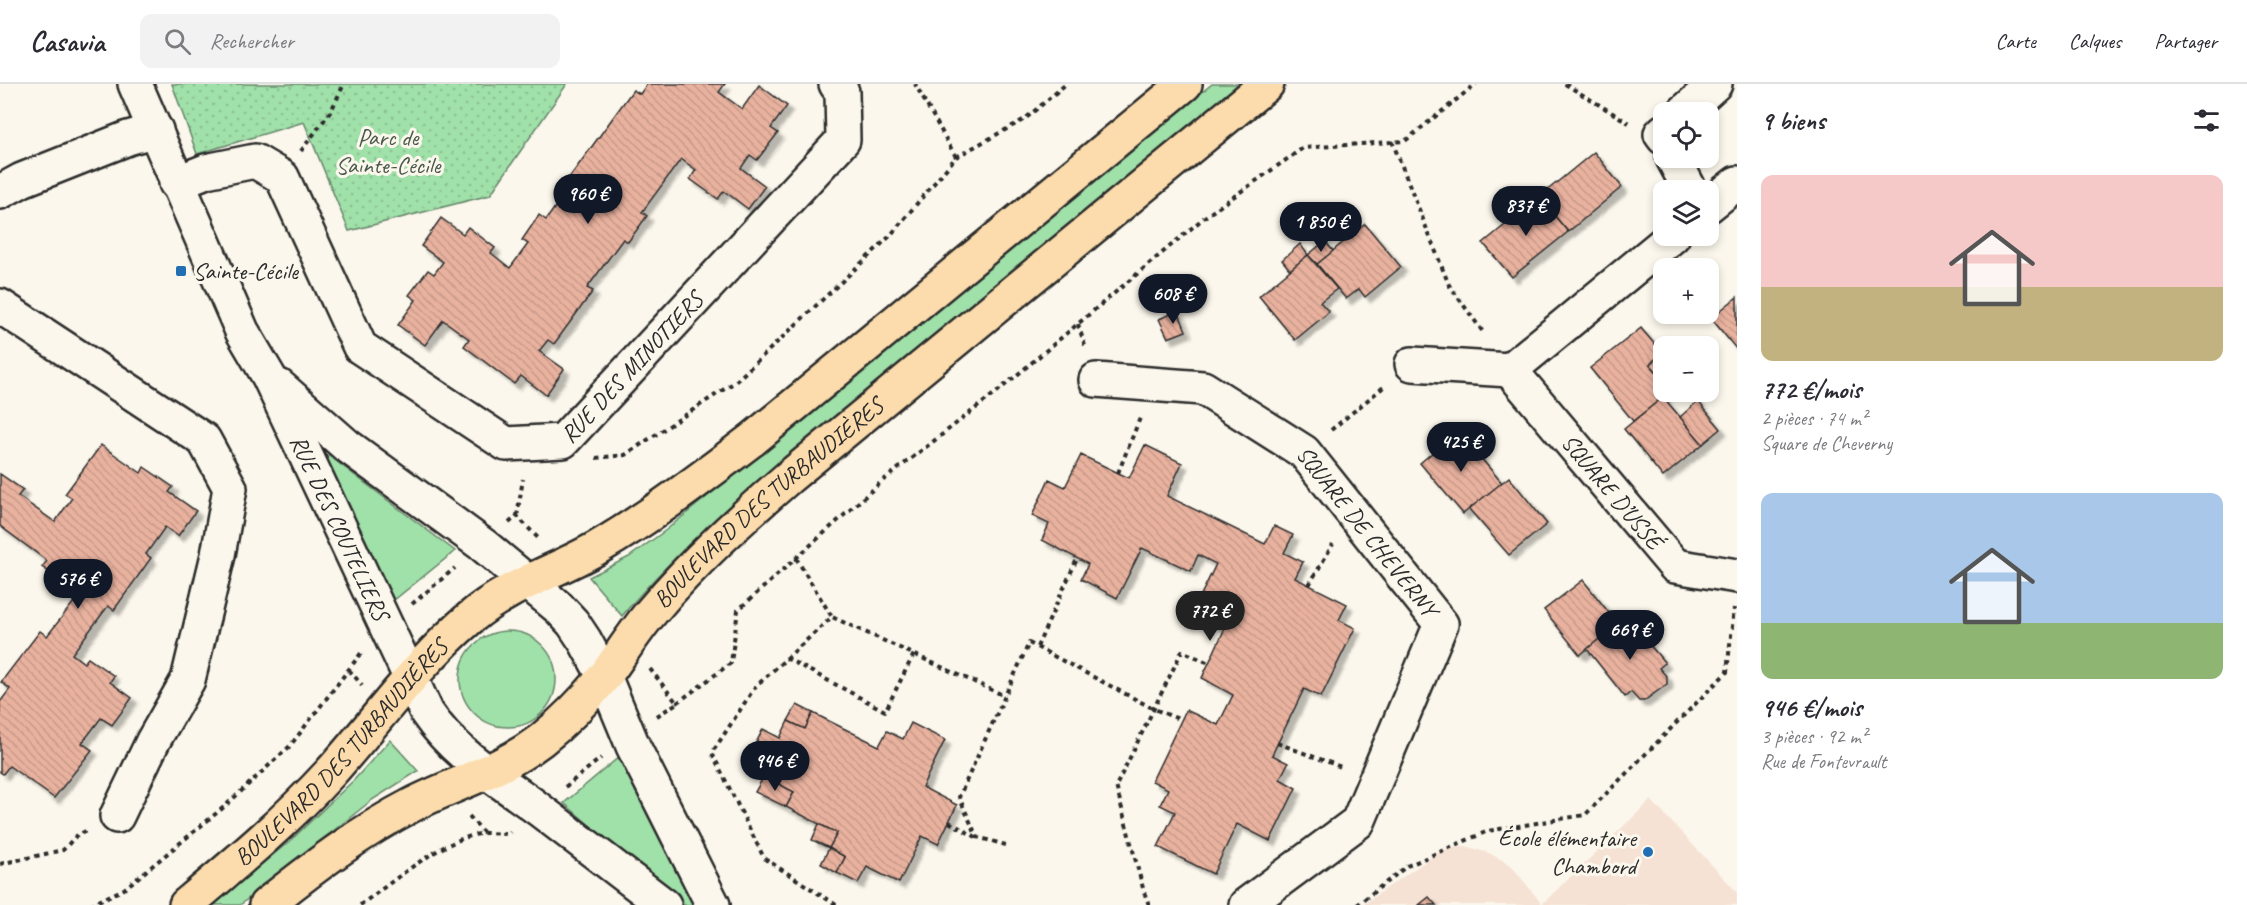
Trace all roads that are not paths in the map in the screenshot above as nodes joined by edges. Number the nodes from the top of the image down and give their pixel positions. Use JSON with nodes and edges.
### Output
{"nodes":[{"id":1,"x":135,"y":84,"type":"edge"},
{"id":2,"x":836,"y":84,"type":"edge"},
{"id":3,"x":1185,"y":84,"type":"edge"},
{"id":4,"x":1267,"y":84,"type":"edge"},
{"id":5,"x":1715,"y":84,"type":"edge"},
{"id":6,"x":1699,"y":102,"type":"edge"},
{"id":7,"x":156,"y":130,"type":"junction"},
{"id":8,"x":176,"y":183,"type":"junction"},
{"id":9,"x":1737,"y":183,"type":"edge"},
{"id":10,"x":0,"y":192,"type":"edge"},
{"id":11,"x":1719,"y":197,"type":"edge"},
{"id":12,"x":1661,"y":246,"type":"edge"},
{"id":13,"x":0,"y":306,"type":"edge"},
{"id":14,"x":1412,"y":364,"type":"road end"},
{"id":15,"x":1510,"y":370,"type":"junction"},
{"id":16,"x":269,"y":377,"type":"junction"},
{"id":17,"x":1096,"y":380,"type":"dead end"},
{"id":18,"x":528,"y":582,"type":"junction"},
{"id":19,"x":1736,"y":591,"type":"edge"},
{"id":20,"x":604,"y":676,"type":"junction"},
{"id":21,"x":410,"y":680,"type":"junction"},
{"id":22,"x":487,"y":773,"type":"junction"},
{"id":23,"x":117,"y":816,"type":"road end"},
{"id":24,"x":186,"y":905,"type":"edge"},
{"id":25,"x":266,"y":905,"type":"edge"},
{"id":26,"x":664,"y":905,"type":"edge"},
{"id":27,"x":713,"y":905,"type":"edge"},
{"id":28,"x":1246,"y":905,"type":"edge"}],
"edges":[{"from":1,"to":7,"type":"street","name":"RUE DES COUTELIERS"},
{"from":2,"to":8,"type":"street","name":"RUE DES MINOTIERS"},
{"from":3,"to":18,"type":"main road","name":"BOULEVARD DES TURBAUDIÈRES"},
{"from":4,"to":20,"type":"main road","name":"BOULEVARD DES TURBAUDIÈRES"},
{"from":5,"to":6,"type":"street"},
{"from":7,"to":8,"type":"street","name":"RUE DES COUTELIERS"},
{"from":7,"to":10,"type":"street"},
{"from":8,"to":16,"type":"street","name":"RUE DES COUTELIERS"},
{"from":9,"to":11,"type":"street"},
{"from":12,"to":15,"type":"street"},
{"from":13,"to":23,"type":"street"},
{"from":14,"to":15,"type":"street"},
{"from":15,"to":19,"type":"street","name":"SQUARE D’USSÉ"},
{"from":16,"to":18,"type":"street","name":"RUE DES COUTELIERS"},
{"from":16,"to":21,"type":"street","name":"RUE DES COUTELIERS"},
{"from":17,"to":28,"type":"street","name":"SQUARE DE CHEVERNY"},
{"from":18,"to":20,"type":"street"},
{"from":18,"to":21,"type":"main road","name":"BOULEVARD DES TURBAUDIÈRES"},
{"from":20,"to":22,"type":"main road","name":"BOULEVARD DES TURBAUDIÈRES"},
{"from":20,"to":27,"type":"street"},
{"from":21,"to":22,"type":"street"},
{"from":21,"to":24,"type":"main road","name":"BOULEVARD DES TURBAUDIÈRES"},
{"from":22,"to":25,"type":"main road","name":"BOULEVARD DES TURBAUDIÈRES"},
{"from":22,"to":26,"type":"street"}]}
